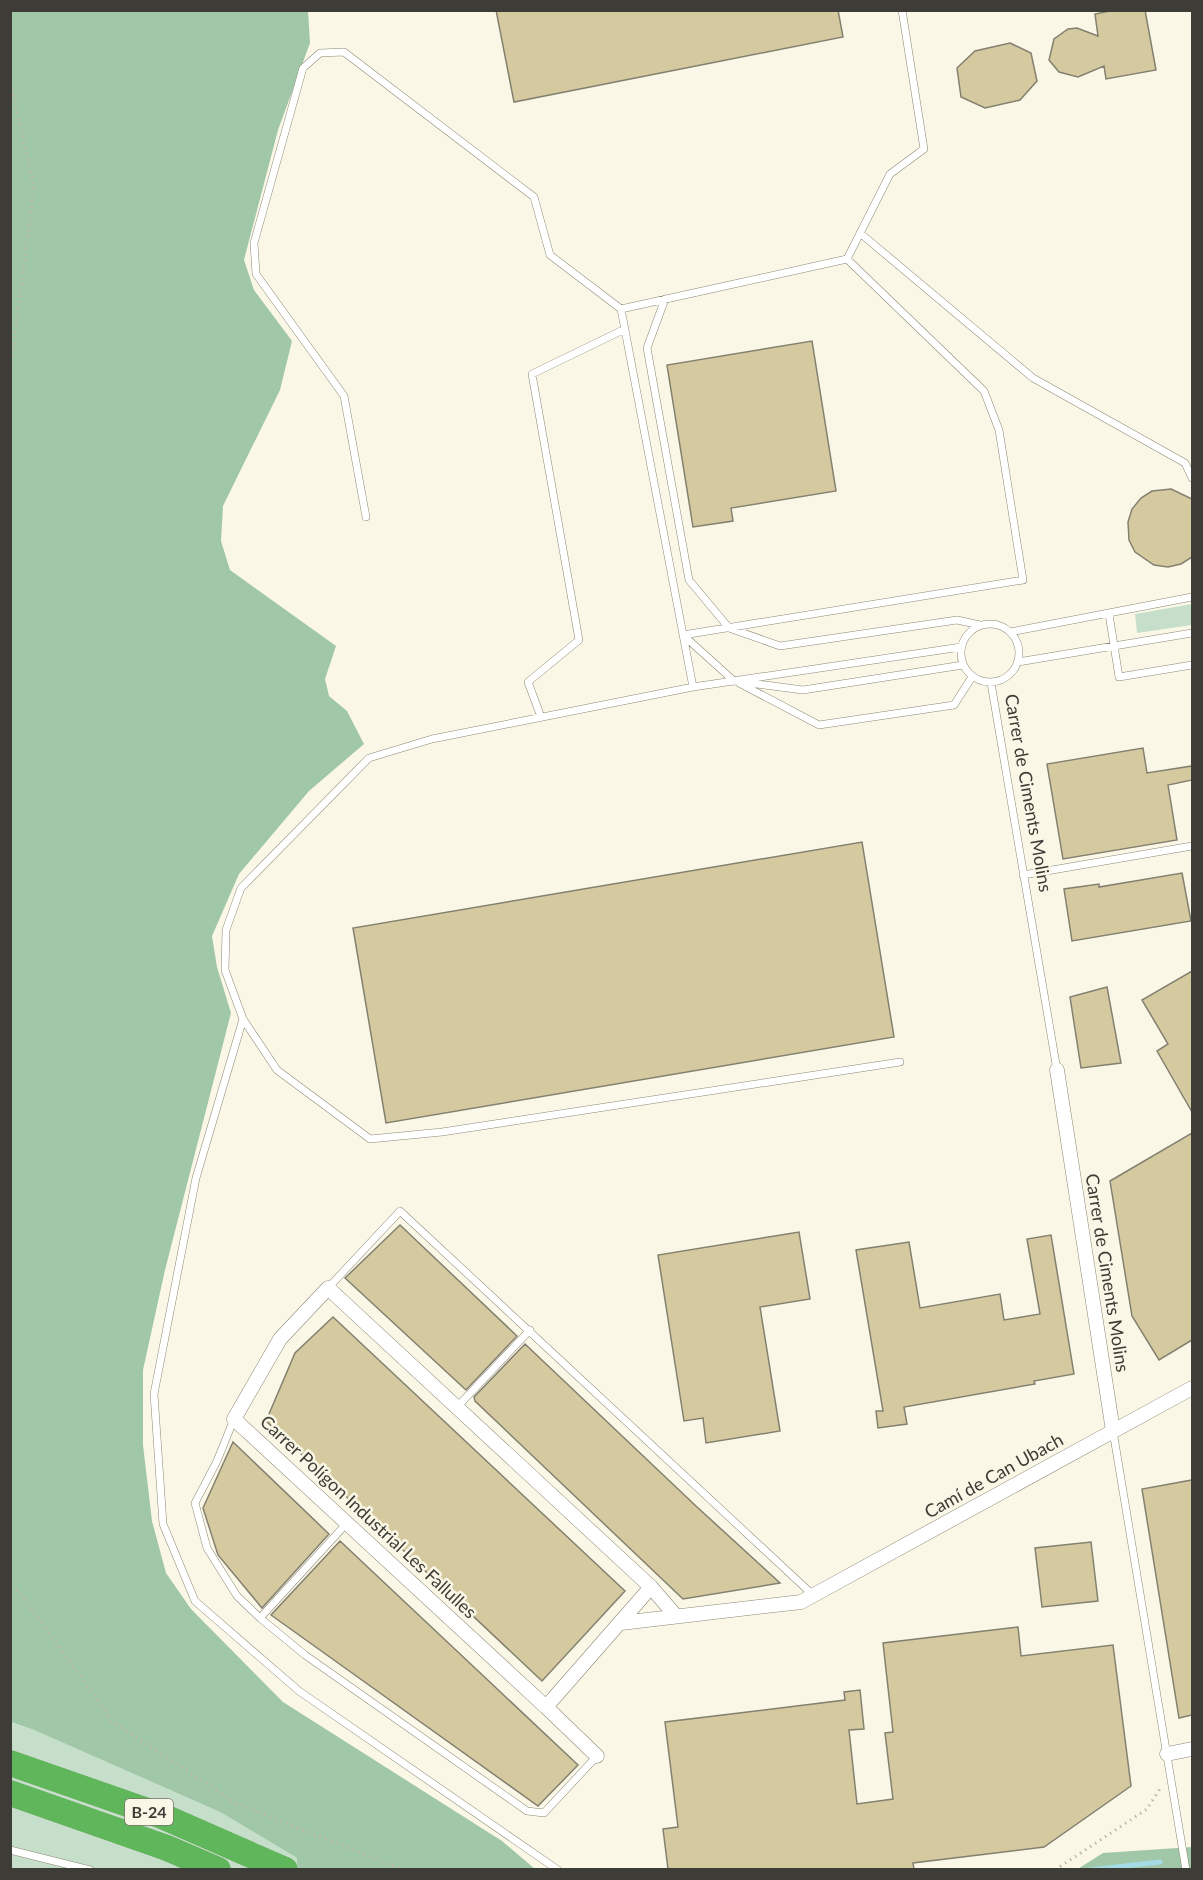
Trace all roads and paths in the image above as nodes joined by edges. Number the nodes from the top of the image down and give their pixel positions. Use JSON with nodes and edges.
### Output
{"nodes":[{"id":1,"x":902,"y":10,"type":"edge"},
{"id":2,"x":10,"y":83,"type":"edge"},
{"id":3,"x":860,"y":233,"type":"junction"},
{"id":4,"x":847,"y":259,"type":"junction"},
{"id":5,"x":665,"y":299,"type":"junction"},
{"id":6,"x":621,"y":309,"type":"junction"},
{"id":7,"x":625,"y":329,"type":"junction"},
{"id":8,"x":10,"y":376,"type":"edge"},
{"id":9,"x":1192,"y":478,"type":"edge"},
{"id":10,"x":366,"y":517,"type":"dead end"},
{"id":11,"x":1192,"y":597,"type":"edge"},
{"id":12,"x":1109,"y":614,"type":"junction"},
{"id":13,"x":980,"y":625,"type":"junction"},
{"id":14,"x":729,"y":628,"type":"junction"},
{"id":15,"x":1010,"y":632,"type":"junction"},
{"id":16,"x":1192,"y":633,"type":"edge"},
{"id":17,"x":683,"y":635,"type":"junction"},
{"id":18,"x":1114,"y":646,"type":"junction"},
{"id":19,"x":961,"y":647,"type":"junction"},
{"id":20,"x":1018,"y":662,"type":"junction"},
{"id":21,"x":963,"y":665,"type":"junction"},
{"id":22,"x":1192,"y":666,"type":"edge"},
{"id":23,"x":972,"y":677,"type":"junction"},
{"id":24,"x":734,"y":681,"type":"junction"},
{"id":25,"x":991,"y":683,"type":"junction"},
{"id":26,"x":693,"y":687,"type":"junction"},
{"id":27,"x":541,"y":717,"type":"junction"},
{"id":28,"x":1192,"y":846,"type":"edge"},
{"id":29,"x":1023,"y":875,"type":"junction"},
{"id":30,"x":243,"y":1019,"type":"junction"},
{"id":31,"x":900,"y":1062,"type":"dead end"},
{"id":32,"x":1057,"y":1070,"type":"joint"},
{"id":33,"x":328,"y":1288,"type":"junction"},
{"id":34,"x":530,"y":1330,"type":"junction"},
{"id":35,"x":1192,"y":1388,"type":"edge"},
{"id":36,"x":458,"y":1406,"type":"junction"},
{"id":37,"x":234,"y":1419,"type":"junction"},
{"id":38,"x":1113,"y":1431,"type":"junction"},
{"id":39,"x":348,"y":1522,"type":"junction"},
{"id":40,"x":651,"y":1587,"type":"junction"},
{"id":41,"x":10,"y":1588,"type":"edge"},
{"id":42,"x":813,"y":1595,"type":"junction"},
{"id":43,"x":675,"y":1615,"type":"junction"},
{"id":44,"x":260,"y":1618,"type":"junction"},
{"id":45,"x":621,"y":1623,"type":"junction"},
{"id":46,"x":546,"y":1707,"type":"junction"},
{"id":47,"x":1192,"y":1749,"type":"edge"},
{"id":48,"x":1167,"y":1754,"type":"junction"},
{"id":49,"x":597,"y":1756,"type":"joint"},
{"id":50,"x":10,"y":1763,"type":"edge"},
{"id":51,"x":1170,"y":1773,"type":"junction"},
{"id":52,"x":10,"y":1792,"type":"edge"},
{"id":53,"x":10,"y":1850,"type":"edge"},
{"id":54,"x":90,"y":1869,"type":"edge"},
{"id":55,"x":218,"y":1869,"type":"edge"},
{"id":56,"x":285,"y":1869,"type":"edge"},
{"id":57,"x":403,"y":1869,"type":"edge"},
{"id":58,"x":558,"y":1869,"type":"edge"},
{"id":59,"x":1055,"y":1869,"type":"edge"},
{"id":60,"x":1186,"y":1869,"type":"edge"}],
"edges":[{"from":1,"to":3,"type":"lane"},
{"from":2,"to":8,"type":"path"},
{"from":3,"to":4,"type":"lane"},
{"from":3,"to":9,"type":"lane"},
{"from":4,"to":5,"type":"lane"},
{"from":4,"to":14,"type":"lane"},
{"from":5,"to":6,"type":"lane"},
{"from":5,"to":14,"type":"lane"},
{"from":6,"to":7,"type":"lane"},
{"from":6,"to":10,"type":"lane"},
{"from":7,"to":17,"type":"lane"},
{"from":7,"to":27,"type":"lane"},
{"from":11,"to":12,"type":"lane"},
{"from":12,"to":15,"type":"lane"},
{"from":12,"to":18,"type":"lane"},
{"from":13,"to":14,"type":"lane"},
{"from":13,"to":15,"type":"lane"},
{"from":13,"to":19,"type":"lane"},
{"from":14,"to":17,"type":"lane"},
{"from":15,"to":20,"type":"lane"},
{"from":16,"to":18,"type":"lane"},
{"from":17,"to":24,"type":"lane"},
{"from":17,"to":26,"type":"lane"},
{"from":18,"to":20,"type":"lane"},
{"from":18,"to":22,"type":"lane"},
{"from":19,"to":21,"type":"lane"},
{"from":19,"to":24,"type":"lane"},
{"from":20,"to":25,"type":"lane"},
{"from":21,"to":23,"type":"lane"},
{"from":21,"to":24,"type":"lane"},
{"from":23,"to":24,"type":"lane"},
{"from":23,"to":25,"type":"lane"},
{"from":24,"to":26,"type":"lane"},
{"from":25,"to":29,"type":"lane","name":"Carrer de Ciments Molins"},
{"from":26,"to":27,"type":"lane"},
{"from":27,"to":30,"type":"lane"},
{"from":28,"to":29,"type":"lane"},
{"from":29,"to":32,"type":"lane","name":"Carrer de Ciments Molins"},
{"from":30,"to":31,"type":"lane"},
{"from":30,"to":58,"type":"lane"},
{"from":32,"to":38,"type":"street","name":"Carrer de Ciments Molins"},
{"from":33,"to":34,"type":"lane"},
{"from":33,"to":36,"type":"street"},
{"from":33,"to":37,"type":"street","name":"Carrer Polígon Industrial Les Fallulles"},
{"from":34,"to":36,"type":"lane"},
{"from":34,"to":42,"type":"lane"},
{"from":35,"to":38,"type":"street","name":"Camí de Can Ubach"},
{"from":36,"to":40,"type":"street"},
{"from":37,"to":39,"type":"street","name":"Carrer Polígon Industrial Les Fallulles"},
{"from":37,"to":44,"type":"lane"},
{"from":38,"to":42,"type":"street","name":"Camí de Can Ubach"},
{"from":38,"to":48,"type":"lane","name":"Carrer de Ciments Molins"},
{"from":39,"to":44,"type":"lane"},
{"from":39,"to":46,"type":"street","name":"Carrer Polígon Industrial Les Fallulles"},
{"from":40,"to":43,"type":"street"},
{"from":40,"to":45,"type":"street"},
{"from":41,"to":57,"type":"path"},
{"from":42,"to":43,"type":"street"},
{"from":43,"to":45,"type":"street"},
{"from":44,"to":49,"type":"lane"},
{"from":45,"to":46,"type":"street"},
{"from":46,"to":49,"type":"street","name":"Carrer Polígon Industrial Les Fallulles"},
{"from":47,"to":48,"type":"street"},
{"from":48,"to":51,"type":"lane","name":"Carrer de Ciments Molins"},
{"from":50,"to":56,"type":"highway","number":"B-24"},
{"from":51,"to":59,"type":"path"},
{"from":51,"to":60,"type":"lane","name":"Carrer de Ciments Molins"},
{"from":52,"to":55,"type":"highway","number":"B-24"},
{"from":53,"to":54,"type":"lane"}]}
